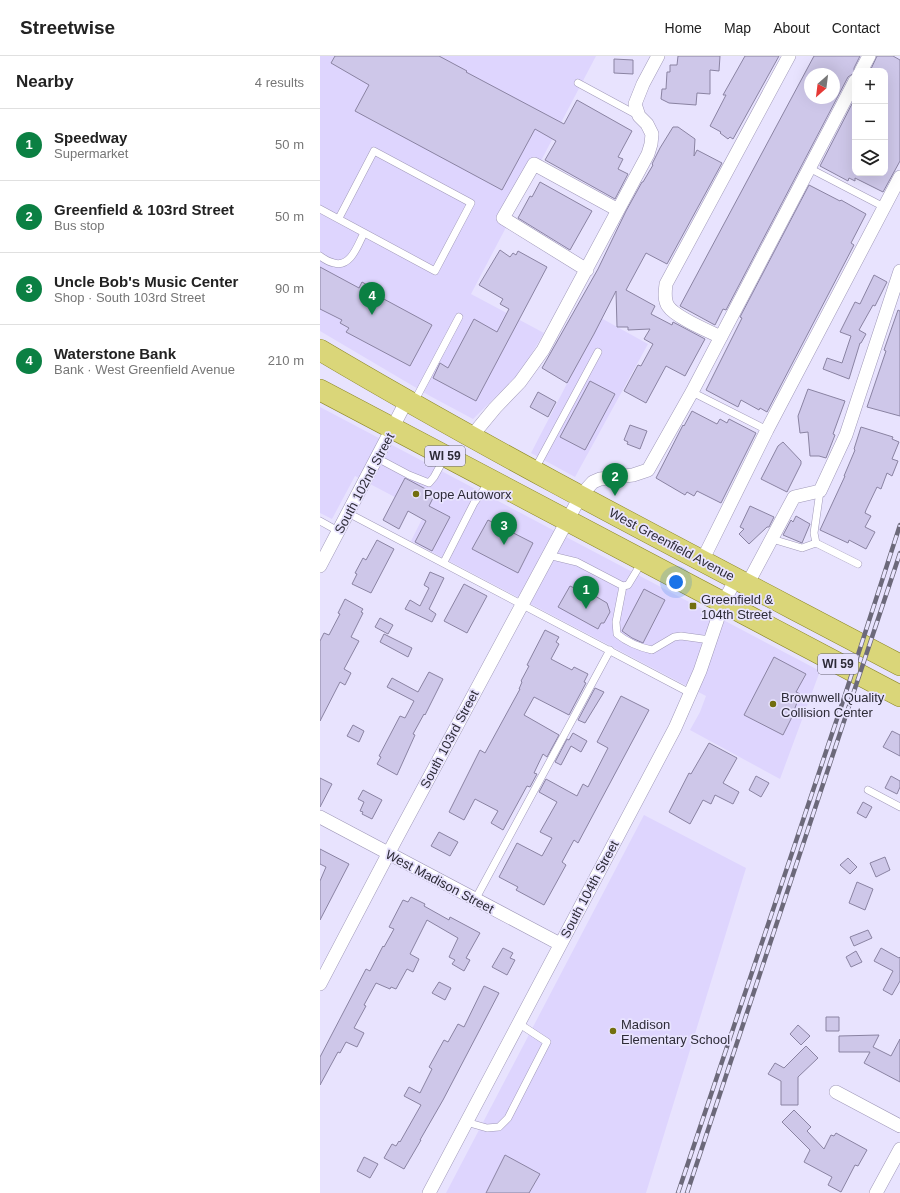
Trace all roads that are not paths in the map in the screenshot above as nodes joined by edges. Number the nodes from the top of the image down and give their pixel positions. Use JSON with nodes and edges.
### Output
{"nodes":[{"id":1,"x":658,"y":56,"type":"edge"},
{"id":2,"x":789,"y":56,"type":"edge"},
{"id":3,"x":869,"y":56,"type":"edge"},
{"id":4,"x":863,"y":68,"type":"edge"},
{"id":5,"x":578,"y":84,"type":"dead end"},
{"id":6,"x":852,"y":87,"type":"edge"},
{"id":7,"x":639,"y":116,"type":"junction"},
{"id":8,"x":809,"y":168,"type":"junction"},
{"id":9,"x":900,"y":177,"type":"edge"},
{"id":10,"x":884,"y":207,"type":"junction"},
{"id":11,"x":320,"y":209,"type":"edge"},
{"id":12,"x":618,"y":210,"type":"junction"},
{"id":13,"x":339,"y":218,"type":"junction"},
{"id":14,"x":364,"y":233,"type":"junction"},
{"id":15,"x":320,"y":256,"type":"edge"},
{"id":16,"x":587,"y":270,"type":"junction"},
{"id":17,"x":900,"y":271,"type":"edge"},
{"id":18,"x":459,"y":317,"type":"dead end"},
{"id":19,"x":721,"y":337,"type":"junction"},
{"id":20,"x":320,"y":350,"type":"edge"},
{"id":21,"x":598,"y":352,"type":"dead end"},
{"id":22,"x":320,"y":364,"type":"edge"},
{"id":23,"x":356,"y":371,"type":"junction"},
{"id":24,"x":320,"y":390,"type":"edge"},
{"id":25,"x":692,"y":392,"type":"junction"},
{"id":26,"x":410,"y":402,"type":"junction"},
{"id":27,"x":393,"y":428,"type":"junction"},
{"id":28,"x":767,"y":430,"type":"junction"},
{"id":29,"x":471,"y":436,"type":"junction"},
{"id":30,"x":446,"y":456,"type":"junction"},
{"id":31,"x":377,"y":458,"type":"junction"},
{"id":32,"x":534,"y":471,"type":"junction"},
{"id":33,"x":491,"y":480,"type":"junction"},
{"id":34,"x":820,"y":491,"type":"junction"},
{"id":35,"x":581,"y":495,"type":"junction"},
{"id":36,"x":348,"y":513,"type":"junction"},
{"id":37,"x":567,"y":520,"type":"junction"},
{"id":38,"x":320,"y":521,"type":"edge"},
{"id":39,"x":338,"y":531,"type":"junction"},
{"id":40,"x":772,"y":539,"type":"junction"},
{"id":41,"x":816,"y":543,"type":"junction"},
{"id":42,"x":548,"y":555,"type":"junction"},
{"id":43,"x":643,"y":561,"type":"junction"},
{"id":44,"x":702,"y":561,"type":"junction"},
{"id":45,"x":444,"y":562,"type":"junction"},
{"id":46,"x":858,"y":564,"type":"dead end"},
{"id":47,"x":320,"y":566,"type":"edge"},
{"id":48,"x":742,"y":582,"type":"junction"},
{"id":49,"x":623,"y":586,"type":"junction"},
{"id":50,"x":724,"y":603,"type":"junction"},
{"id":51,"x":522,"y":604,"type":"junction"},
{"id":52,"x":710,"y":640,"type":"junction"},
{"id":53,"x":610,"y":650,"type":"junction"},
{"id":54,"x":900,"y":665,"type":"edge"},
{"id":55,"x":690,"y":693,"type":"junction"},
{"id":56,"x":900,"y":696,"type":"edge"},
{"id":57,"x":868,"y":790,"type":"dead end"},
{"id":58,"x":900,"y":807,"type":"edge"},
{"id":59,"x":320,"y":817,"type":"edge"},
{"id":60,"x":388,"y":853,"type":"junction"},
{"id":61,"x":475,"y":900,"type":"junction"},
{"id":62,"x":560,"y":944,"type":"junction"},
{"id":63,"x":320,"y":984,"type":"edge"},
{"id":64,"x":518,"y":1023,"type":"junction"},
{"id":65,"x":836,"y":1092,"type":"dead end"},
{"id":66,"x":466,"y":1122,"type":"junction"},
{"id":67,"x":900,"y":1126,"type":"edge"},
{"id":68,"x":900,"y":1149,"type":"edge"},
{"id":69,"x":429,"y":1193,"type":"edge"},
{"id":70,"x":876,"y":1193,"type":"edge"}],
"edges":[{"from":1,"to":7,"type":"street"},
{"from":2,"to":19,"type":"street"},
{"from":3,"to":4,"type":"street"},
{"from":5,"to":7,"type":"lane"},
{"from":6,"to":8,"type":"street","name":"South 103rd Street"},
{"from":7,"to":12,"type":"street"},
{"from":8,"to":10,"type":"lane"},
{"from":8,"to":19,"type":"street","name":"South 103rd Street"},
{"from":9,"to":10,"type":"street"},
{"from":10,"to":28,"type":"street"},
{"from":11,"to":13,"type":"lane"},
{"from":12,"to":16,"type":"street"},
{"from":12,"to":16,"type":"street"},
{"from":13,"to":14,"type":"lane"},
{"from":13,"to":14,"type":"lane"},
{"from":14,"to":15,"type":"lane"},
{"from":16,"to":29,"type":"street"},
{"from":17,"to":34,"type":"street"},
{"from":18,"to":26,"type":"lane"},
{"from":19,"to":25,"type":"street","name":"South 103rd Street"},
{"from":20,"to":23,"type":"main road","name":"West Greenfield Avenue","number":"WI 59"},
{"from":21,"to":32,"type":"lane"},
{"from":22,"to":23,"type":"main road"},
{"from":23,"to":26,"type":"main road","name":"West Greenfield Avenue","number":"WI 59"},
{"from":24,"to":27,"type":"main road","number":"WI 59"},
{"from":25,"to":28,"type":"lane"},
{"from":25,"to":35,"type":"street","name":"South 103rd Street"},
{"from":26,"to":27,"type":"street","name":"South 102nd Street"},
{"from":26,"to":29,"type":"main road","name":"West Greenfield Avenue","number":"WI 59"},
{"from":27,"to":30,"type":"main road","number":"WI 59"},
{"from":27,"to":31,"type":"street","name":"South 102nd Street"},
{"from":28,"to":44,"type":"street"},
{"from":29,"to":32,"type":"main road","name":"West Greenfield Avenue","number":"WI 59"},
{"from":30,"to":31,"type":"lane"},
{"from":30,"to":33,"type":"main road","number":"WI 59"},
{"from":31,"to":36,"type":"street","name":"South 102nd Street"},
{"from":32,"to":35,"type":"main road","name":"West Greenfield Avenue","number":"WI 59"},
{"from":33,"to":37,"type":"main road","number":"WI 59"},
{"from":33,"to":45,"type":"lane"},
{"from":34,"to":40,"type":"street","name":"South 104th Street"},
{"from":34,"to":41,"type":"lane"},
{"from":35,"to":37,"type":"street","name":"South 103rd Street"},
{"from":35,"to":44,"type":"main road","name":"West Greenfield Avenue","number":"WI 59"},
{"from":36,"to":39,"type":"street","name":"South 102nd Street"},
{"from":36,"to":45,"type":"lane"},
{"from":37,"to":42,"type":"street","name":"South 103rd Street"},
{"from":37,"to":43,"type":"main road","number":"WI 59"},
{"from":38,"to":39,"type":"lane"},
{"from":39,"to":47,"type":"street","name":"South 102nd Street"},
{"from":40,"to":41,"type":"lane"},
{"from":40,"to":48,"type":"street","name":"South 104th Street"},
{"from":41,"to":46,"type":"lane"},
{"from":42,"to":49,"type":"lane"},
{"from":42,"to":51,"type":"street","name":"South 103rd Street"},
{"from":43,"to":49,"type":"lane"},
{"from":43,"to":50,"type":"main road","number":"WI 59"},
{"from":44,"to":48,"type":"main road","name":"West Greenfield Avenue","number":"WI 59"},
{"from":45,"to":51,"type":"lane"},
{"from":48,"to":50,"type":"street","name":"South 104th Street"},
{"from":48,"to":54,"type":"main road","name":"West Greenfield Avenue","number":"WI 59"},
{"from":49,"to":52,"type":"lane"},
{"from":50,"to":52,"type":"street","name":"South 104th Street"},
{"from":50,"to":56,"type":"main road","number":"WI 59"},
{"from":51,"to":53,"type":"lane"},
{"from":51,"to":60,"type":"street","name":"South 103rd Street"},
{"from":52,"to":55,"type":"street","name":"South 104th Street"},
{"from":53,"to":55,"type":"lane"},
{"from":53,"to":61,"type":"lane"},
{"from":55,"to":62,"type":"street","name":"South 104th Street"},
{"from":57,"to":58,"type":"lane"},
{"from":59,"to":60,"type":"street","name":"West Madison Street"},
{"from":60,"to":61,"type":"street","name":"West Madison Street"},
{"from":60,"to":63,"type":"street","name":"South 103rd Street"},
{"from":61,"to":62,"type":"street","name":"West Madison Street"},
{"from":62,"to":64,"type":"street","name":"South 104th Street"},
{"from":64,"to":66,"type":"street","name":"South 104th Street"},
{"from":64,"to":66,"type":"lane"},
{"from":65,"to":67,"type":"street"},
{"from":66,"to":69,"type":"street","name":"South 104th Street"},
{"from":68,"to":70,"type":"street"}]}
